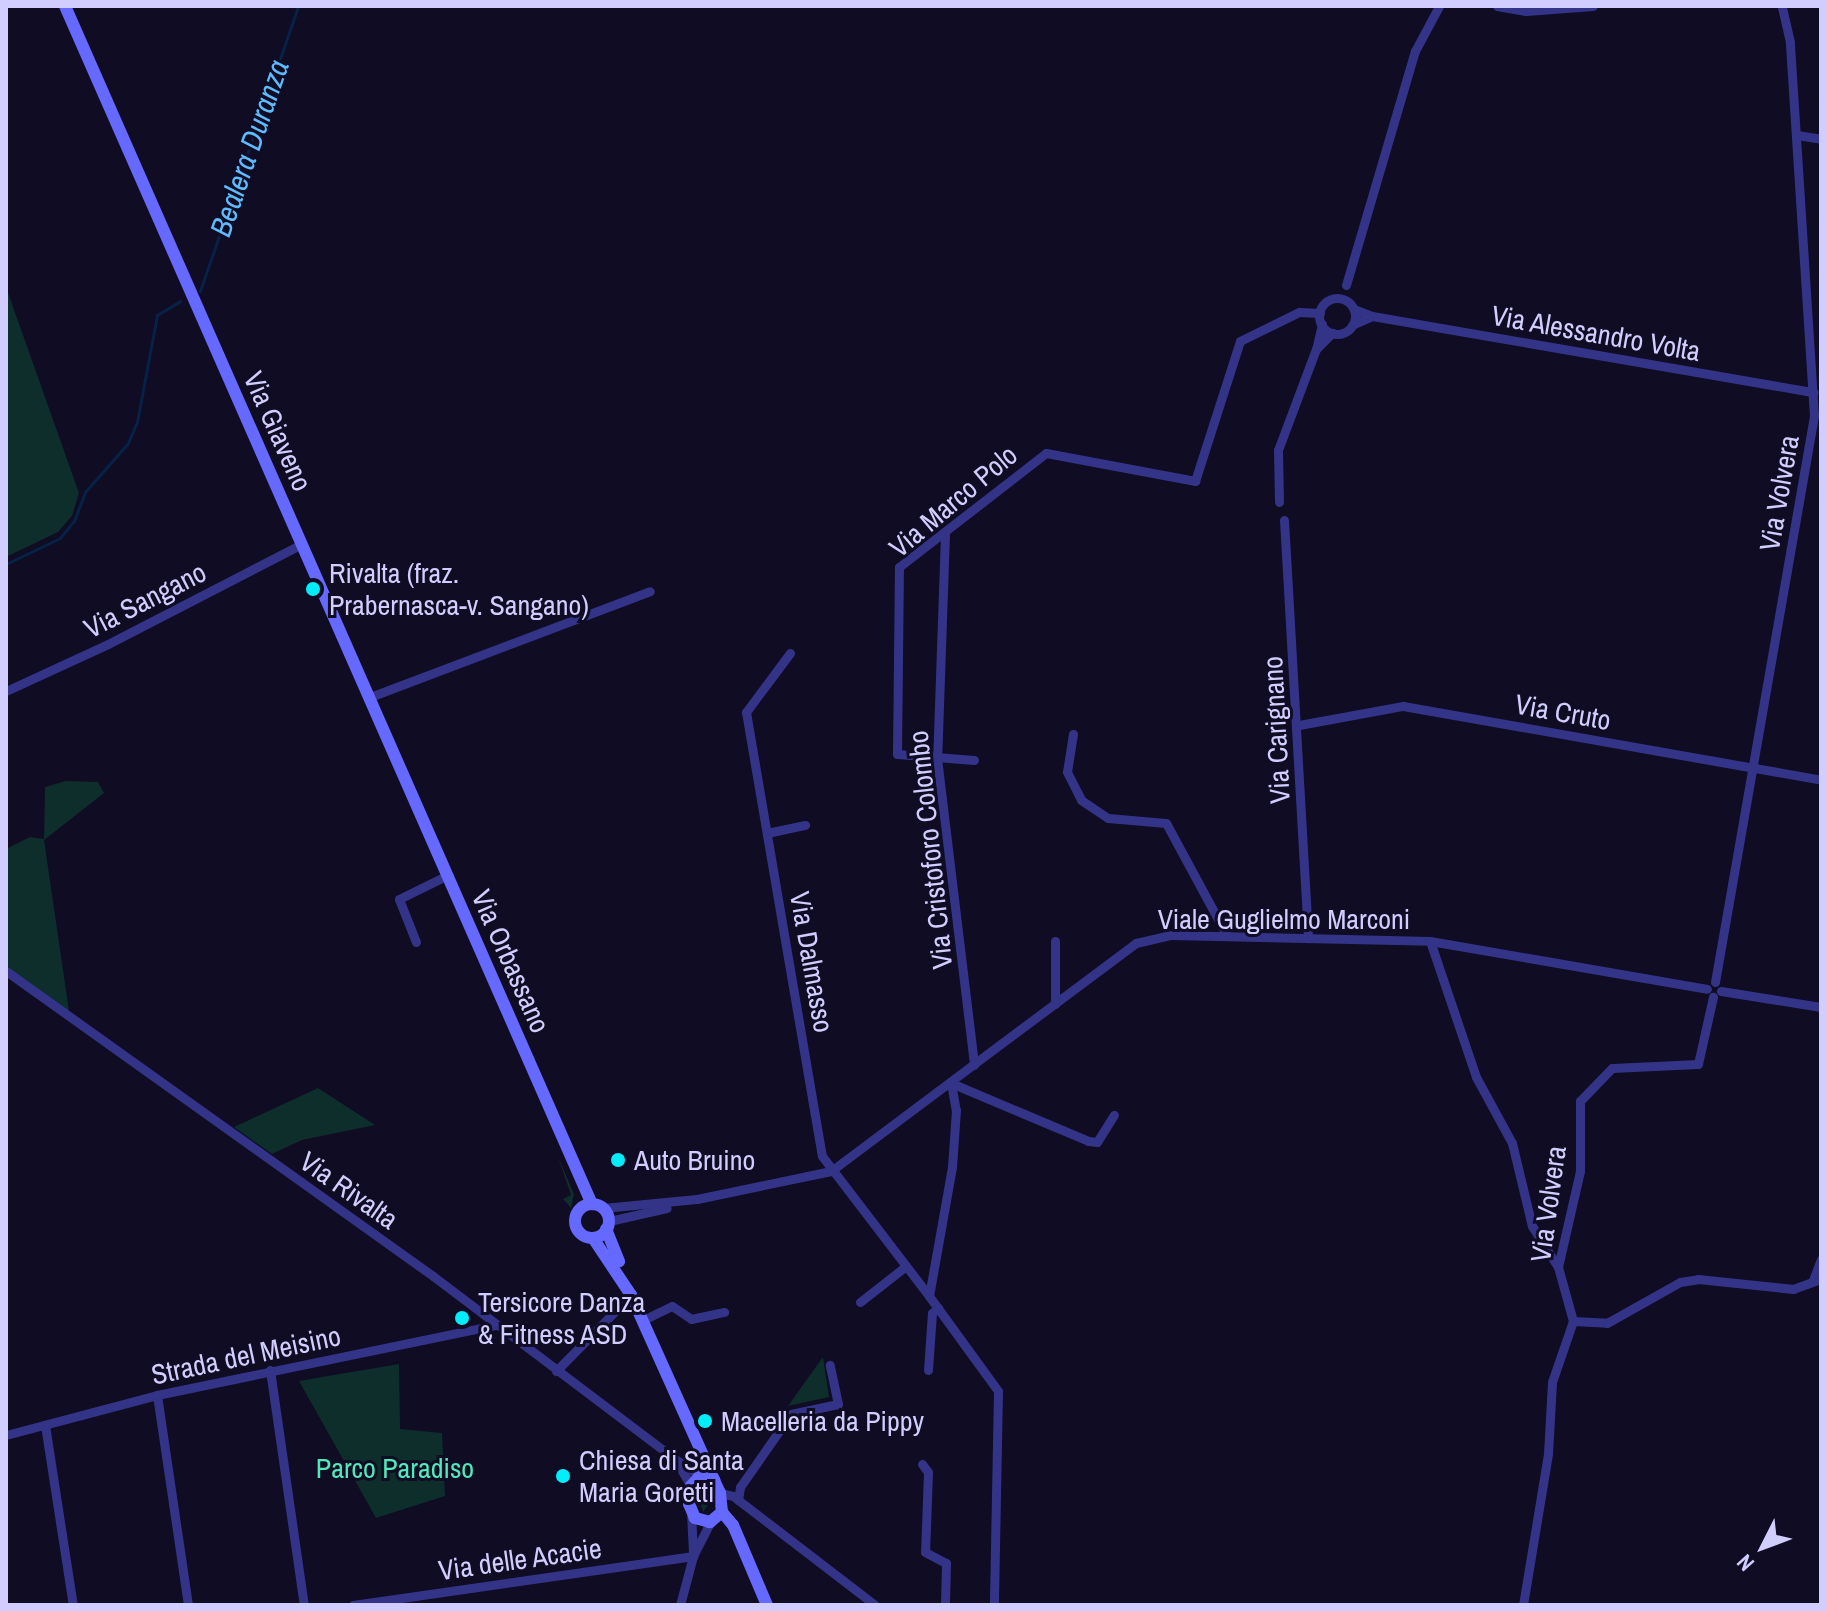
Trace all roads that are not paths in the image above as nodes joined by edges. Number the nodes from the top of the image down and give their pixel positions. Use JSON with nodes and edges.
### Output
{"nodes":[{"id":1,"x":65,"y":6,"type":"edge"},
{"id":2,"x":1439,"y":6,"type":"edge"},
{"id":3,"x":1497,"y":6,"type":"edge"},
{"id":4,"x":1593,"y":6,"type":"edge"},
{"id":5,"x":1782,"y":6,"type":"edge"},
{"id":6,"x":1797,"y":135,"type":"junction"},
{"id":7,"x":1821,"y":139,"type":"edge"},
{"id":8,"x":1346,"y":285,"type":"junction"},
{"id":9,"x":1337,"y":298,"type":"junction"},
{"id":10,"x":1351,"y":305,"type":"junction"},
{"id":11,"x":1320,"y":313,"type":"junction"},
{"id":12,"x":1372,"y":316,"type":"junction"},
{"id":13,"x":1322,"y":324,"type":"junction"},
{"id":14,"x":1352,"y":325,"type":"junction"},
{"id":15,"x":1332,"y":333,"type":"junction"},
{"id":16,"x":1316,"y":349,"type":"junction"},
{"id":17,"x":1814,"y":392,"type":"junction"},
{"id":18,"x":1279,"y":502,"type":"dead end"},
{"id":19,"x":1284,"y":520,"type":"dead end"},
{"id":20,"x":945,"y":534,"type":"junction"},
{"id":21,"x":302,"y":544,"type":"junction"},
{"id":22,"x":650,"y":591,"type":"dead end"},
{"id":23,"x":790,"y":653,"type":"dead end"},
{"id":24,"x":6,"y":691,"type":"edge"},
{"id":25,"x":370,"y":697,"type":"junction"},
{"id":26,"x":1299,"y":725,"type":"junction"},
{"id":27,"x":1073,"y":734,"type":"dead end"},
{"id":28,"x":937,"y":758,"type":"junction"},
{"id":29,"x":974,"y":760,"type":"dead end"},
{"id":30,"x":1753,"y":768,"type":"junction"},
{"id":31,"x":1821,"y":780,"type":"edge"},
{"id":32,"x":805,"y":825,"type":"dead end"},
{"id":33,"x":767,"y":833,"type":"junction"},
{"id":34,"x":448,"y":875,"type":"junction"},
{"id":35,"x":1227,"y":936,"type":"junction"},
{"id":36,"x":1308,"y":938,"type":"junction"},
{"id":37,"x":1055,"y":941,"type":"dead end"},
{"id":38,"x":1430,"y":941,"type":"junction"},
{"id":39,"x":416,"y":942,"type":"dead end"},
{"id":40,"x":6,"y":971,"type":"edge"},
{"id":41,"x":1714,"y":990,"type":"junction"},
{"id":42,"x":1055,"y":1004,"type":"junction"},
{"id":43,"x":1821,"y":1007,"type":"edge"},
{"id":44,"x":974,"y":1065,"type":"junction"},
{"id":45,"x":951,"y":1083,"type":"junction"},
{"id":46,"x":1114,"y":1115,"type":"dead end"},
{"id":47,"x":831,"y":1171,"type":"junction"},
{"id":48,"x":697,"y":1199,"type":"junction"},
{"id":49,"x":593,"y":1206,"type":"junction"},
{"id":50,"x":608,"y":1225,"type":"junction"},
{"id":51,"x":593,"y":1238,"type":"junction"},
{"id":52,"x":1821,"y":1259,"type":"edge"},
{"id":53,"x":906,"y":1266,"type":"junction"},
{"id":54,"x":1558,"y":1267,"type":"junction"},
{"id":55,"x":1817,"y":1280,"type":"edge"},
{"id":56,"x":631,"y":1295,"type":"junction"},
{"id":57,"x":929,"y":1296,"type":"junction"},
{"id":58,"x":860,"y":1302,"type":"dead end"},
{"id":59,"x":938,"y":1308,"type":"junction"},
{"id":60,"x":724,"y":1312,"type":"dead end"},
{"id":61,"x":643,"y":1320,"type":"junction"},
{"id":62,"x":1573,"y":1321,"type":"junction"},
{"id":63,"x":495,"y":1325,"type":"junction"},
{"id":64,"x":830,"y":1365,"type":"dead end"},
{"id":65,"x":270,"y":1370,"type":"junction"},
{"id":66,"x":928,"y":1370,"type":"dead end"},
{"id":67,"x":556,"y":1371,"type":"junction"},
{"id":68,"x":157,"y":1395,"type":"junction"},
{"id":69,"x":45,"y":1425,"type":"junction"},
{"id":70,"x":690,"y":1429,"type":"junction"},
{"id":71,"x":6,"y":1435,"type":"edge"},
{"id":72,"x":922,"y":1464,"type":"dead end"},
{"id":73,"x":714,"y":1480,"type":"junction"},
{"id":74,"x":695,"y":1481,"type":"junction"},
{"id":75,"x":720,"y":1493,"type":"junction"},
{"id":76,"x":738,"y":1500,"type":"junction"},
{"id":77,"x":691,"y":1512,"type":"junction"},
{"id":78,"x":715,"y":1518,"type":"junction"},
{"id":79,"x":693,"y":1556,"type":"junction"},
{"id":80,"x":73,"y":1605,"type":"edge"},
{"id":81,"x":188,"y":1605,"type":"edge"},
{"id":82,"x":304,"y":1605,"type":"edge"},
{"id":83,"x":353,"y":1605,"type":"edge"},
{"id":84,"x":680,"y":1605,"type":"edge"},
{"id":85,"x":767,"y":1605,"type":"edge"},
{"id":86,"x":875,"y":1605,"type":"edge"},
{"id":87,"x":945,"y":1605,"type":"edge"},
{"id":88,"x":994,"y":1605,"type":"edge"},
{"id":89,"x":1523,"y":1605,"type":"edge"}],
"edges":[{"from":1,"to":21,"type":"main road","name":"Via Giaveno"},
{"from":2,"to":8,"type":"street"},
{"from":3,"to":4,"type":"street"},
{"from":5,"to":6,"type":"street","name":"Via Volvera"},
{"from":6,"to":7,"type":"street"},
{"from":6,"to":17,"type":"street","name":"Via Volvera"},
{"from":8,"to":9,"type":"street"},
{"from":8,"to":10,"type":"street"},
{"from":9,"to":10,"type":"street"},
{"from":9,"to":11,"type":"street"},
{"from":10,"to":12,"type":"street","name":"Via Alessandro Volta"},
{"from":10,"to":14,"type":"street"},
{"from":11,"to":13,"type":"street"},
{"from":11,"to":20,"type":"street","name":"Via Marco Polo"},
{"from":12,"to":14,"type":"street"},
{"from":12,"to":17,"type":"street","name":"Via Alessandro Volta"},
{"from":13,"to":15,"type":"street"},
{"from":13,"to":16,"type":"street"},
{"from":14,"to":15,"type":"street"},
{"from":15,"to":16,"type":"street"},
{"from":16,"to":18,"type":"street"},
{"from":17,"to":30,"type":"street","name":"Via Volvera"},
{"from":19,"to":26,"type":"street","name":"Via Carignano"},
{"from":20,"to":28,"type":"street","name":"Via Cristoforo Colombo"},
{"from":20,"to":28,"type":"street","name":"Via Marco Polo"},
{"from":21,"to":24,"type":"street","name":"Via Sangano"},
{"from":21,"to":25,"type":"main road","name":"Via Giaveno"},
{"from":22,"to":25,"type":"street"},
{"from":23,"to":33,"type":"street","name":"Via Dalmasso"},
{"from":25,"to":34,"type":"main road","name":"Via Giaveno"},
{"from":26,"to":30,"type":"street","name":"Via Cruto"},
{"from":26,"to":36,"type":"street","name":"Via Carignano"},
{"from":27,"to":35,"type":"street"},
{"from":28,"to":29,"type":"street","name":"Via Marco Polo"},
{"from":28,"to":44,"type":"street","name":"Via Cristoforo Colombo"},
{"from":30,"to":31,"type":"street","name":"Via Cruto"},
{"from":30,"to":41,"type":"street","name":"Via Volvera"},
{"from":32,"to":33,"type":"street"},
{"from":33,"to":47,"type":"street","name":"Via Dalmasso"},
{"from":34,"to":39,"type":"street","name":"Via Orbassano"},
{"from":34,"to":49,"type":"main road","name":"Via Orbassano"},
{"from":35,"to":36,"type":"street","name":"Viale Guglielmo Marconi"},
{"from":35,"to":42,"type":"street","name":"Viale Guglielmo Marconi"},
{"from":36,"to":38,"type":"street","name":"Viale Guglielmo Marconi"},
{"from":37,"to":42,"type":"street"},
{"from":38,"to":41,"type":"street","name":"Viale Guglielmo Marconi"},
{"from":38,"to":54,"type":"street"},
{"from":40,"to":63,"type":"street","name":"Via Rivalta"},
{"from":41,"to":43,"type":"street","name":"Viale Guglielmo Marconi"},
{"from":41,"to":54,"type":"street","name":"Via Volvera"},
{"from":42,"to":44,"type":"street","name":"Viale Guglielmo Marconi"},
{"from":44,"to":45,"type":"street","name":"Viale Guglielmo Marconi"},
{"from":45,"to":46,"type":"street"},
{"from":45,"to":47,"type":"street","name":"Viale Guglielmo Marconi"},
{"from":45,"to":57,"type":"street"},
{"from":47,"to":48,"type":"street","name":"Viale Guglielmo Marconi"},
{"from":47,"to":53,"type":"street","name":"Via Dalmasso"},
{"from":48,"to":49,"type":"street","name":"Viale Guglielmo Marconi"},
{"from":48,"to":50,"type":"street","name":"Viale Guglielmo Marconi"},
{"from":49,"to":50,"type":"main road","name":"Via Orbassano"},
{"from":49,"to":51,"type":"main road","name":"Via Orbassano"},
{"from":50,"to":51,"type":"main road"},
{"from":50,"to":56,"type":"main road","name":"Via Orbassano"},
{"from":51,"to":56,"type":"main road","name":"Via Orbassano"},
{"from":52,"to":55,"type":"street"},
{"from":53,"to":57,"type":"street","name":"Via Dalmasso"},
{"from":53,"to":58,"type":"street"},
{"from":54,"to":62,"type":"street","name":"Via Volvera"},
{"from":55,"to":62,"type":"street"},
{"from":56,"to":61,"type":"main road","name":"Via Orbassano"},
{"from":56,"to":67,"type":"street"},
{"from":57,"to":59,"type":"street","name":"Via Dalmasso"},
{"from":59,"to":66,"type":"street"},
{"from":59,"to":88,"type":"street","name":"Via Dalmasso"},
{"from":60,"to":61,"type":"street"},
{"from":61,"to":70,"type":"main road","name":"Via Orbassano"},
{"from":62,"to":89,"type":"street"},
{"from":63,"to":65,"type":"street","name":"Strada del Meisino"},
{"from":63,"to":67,"type":"street","name":"Via Rivalta"},
{"from":64,"to":76,"type":"street"},
{"from":65,"to":68,"type":"street","name":"Strada del Meisino"},
{"from":65,"to":82,"type":"street"},
{"from":67,"to":74,"type":"street","name":"Via Rivalta"},
{"from":68,"to":69,"type":"street","name":"Strada del Meisino"},
{"from":68,"to":81,"type":"street"},
{"from":69,"to":71,"type":"street","name":"Strada del Meisino"},
{"from":69,"to":80,"type":"street"},
{"from":70,"to":73,"type":"main road","name":"Via Orbassano"},
{"from":70,"to":74,"type":"main road","name":"Via Orbassano"},
{"from":72,"to":87,"type":"street"},
{"from":73,"to":74,"type":"main road"},
{"from":73,"to":75,"type":"main road","name":"Via Orbassano"},
{"from":74,"to":77,"type":"main road","name":"Via Orbassano"},
{"from":75,"to":76,"type":"street"},
{"from":75,"to":78,"type":"main road","name":"Via Orbassano"},
{"from":76,"to":78,"type":"street"},
{"from":76,"to":86,"type":"street"},
{"from":77,"to":78,"type":"main road"},
{"from":77,"to":79,"type":"street"},
{"from":78,"to":79,"type":"street"},
{"from":78,"to":85,"type":"main road"},
{"from":79,"to":83,"type":"street","name":"Via delle Acacie"},
{"from":79,"to":84,"type":"street"}]}
